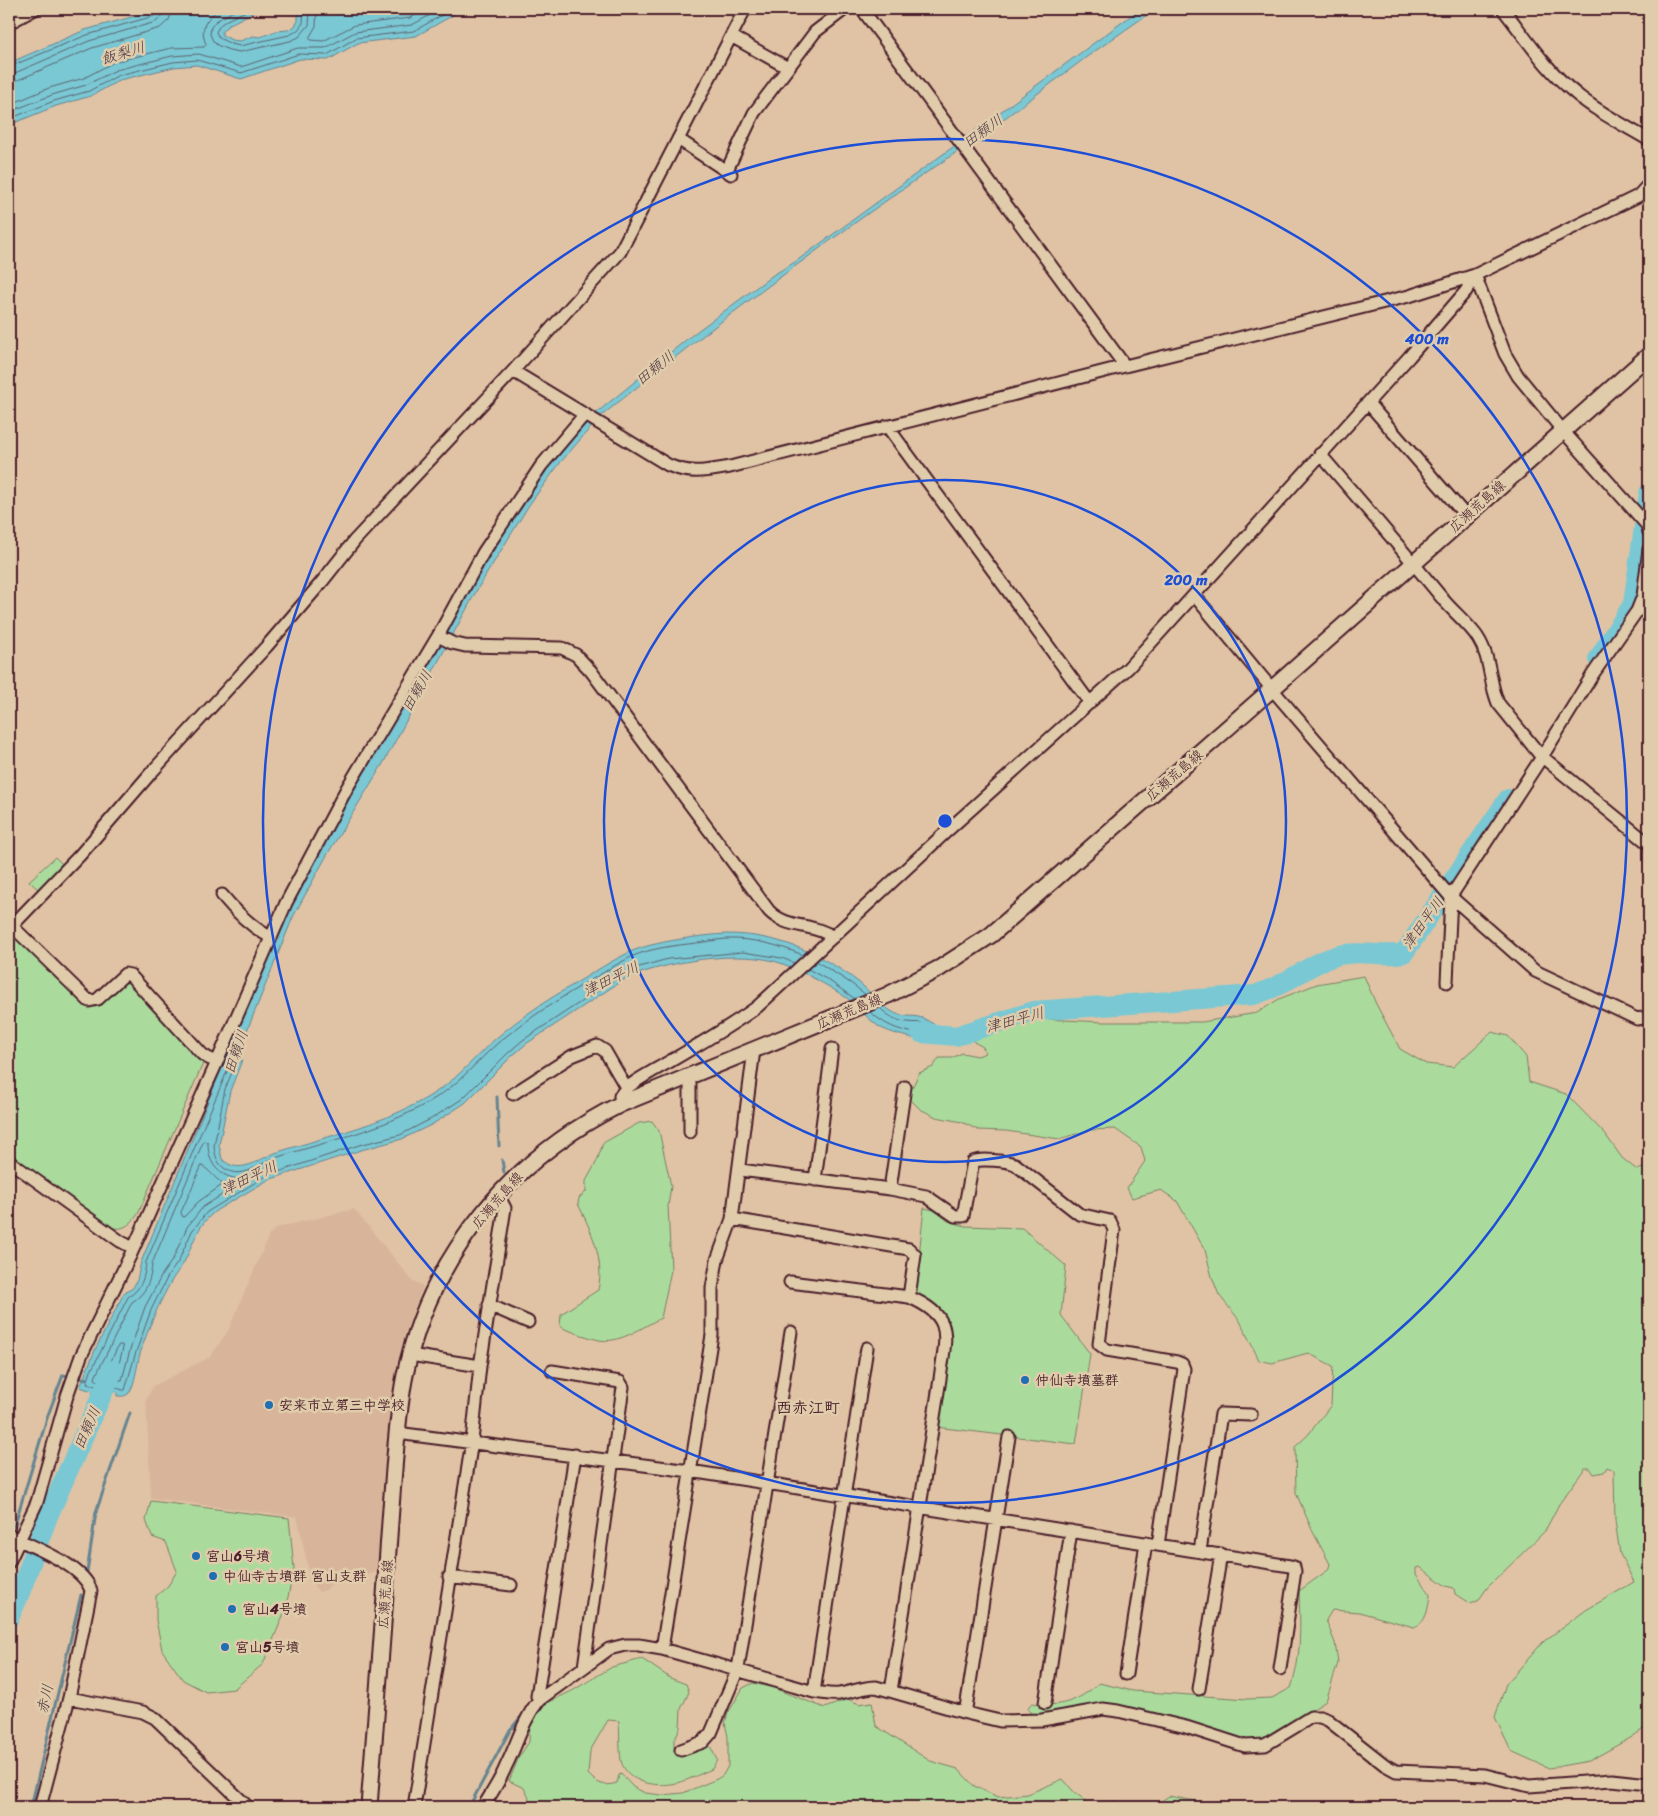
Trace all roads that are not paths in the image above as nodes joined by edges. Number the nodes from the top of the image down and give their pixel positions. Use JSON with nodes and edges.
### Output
{"nodes":[{"id":1,"x":35,"y":9,"type":"edge"},
{"id":2,"x":745,"y":9,"type":"edge"},
{"id":3,"x":845,"y":9,"type":"edge"},
{"id":4,"x":862,"y":9,"type":"edge"},
{"id":5,"x":1504,"y":9,"type":"edge"},
{"id":6,"x":9,"y":23,"type":"edge"},
{"id":7,"x":731,"y":36,"type":"junction"},
{"id":8,"x":788,"y":68,"type":"junction"},
{"id":9,"x":678,"y":139,"type":"junction"},
{"id":10,"x":1649,"y":140,"type":"edge"},
{"id":11,"x":1649,"y":184,"type":"edge"},
{"id":12,"x":1474,"y":274,"type":"junction"},
{"id":13,"x":1649,"y":355,"type":"edge"},
{"id":14,"x":1125,"y":366,"type":"junction"},
{"id":15,"x":513,"y":371,"type":"junction"},
{"id":16,"x":1368,"y":402,"type":"junction"},
{"id":17,"x":587,"y":415,"type":"junction"},
{"id":18,"x":887,"y":426,"type":"junction"},
{"id":19,"x":1563,"y":431,"type":"junction"},
{"id":20,"x":1320,"y":454,"type":"junction"},
{"id":21,"x":1466,"y":516,"type":"junction"},
{"id":22,"x":1646,"y":525,"type":"edge"},
{"id":23,"x":1649,"y":549,"type":"edge"},
{"id":24,"x":1414,"y":563,"type":"junction"},
{"id":25,"x":1194,"y":595,"type":"junction"},
{"id":26,"x":443,"y":639,"type":"junction"},
{"id":27,"x":1272,"y":689,"type":"junction"},
{"id":28,"x":1090,"y":704,"type":"junction"},
{"id":29,"x":1538,"y":754,"type":"junction"},
{"id":30,"x":1649,"y":844,"type":"edge"},
{"id":31,"x":1447,"y":893,"type":"junction"},
{"id":32,"x":222,"y":895,"type":"dead end"},
{"id":33,"x":10,"y":928,"type":"edge"},
{"id":34,"x":270,"y":937,"type":"junction"},
{"id":35,"x":833,"y":937,"type":"junction"},
{"id":36,"x":1447,"y":982,"type":"dead end"},
{"id":37,"x":1649,"y":1017,"type":"edge"},
{"id":38,"x":832,"y":1049,"type":"dead end"},
{"id":39,"x":754,"y":1050,"type":"junction"},
{"id":40,"x":217,"y":1062,"type":"junction"},
{"id":41,"x":690,"y":1076,"type":"junction"},
{"id":42,"x":905,"y":1087,"type":"dead end"},
{"id":43,"x":627,"y":1088,"type":"junction"},
{"id":44,"x":513,"y":1094,"type":"dead end"},
{"id":45,"x":621,"y":1104,"type":"junction"},
{"id":46,"x":690,"y":1132,"type":"dead end"},
{"id":47,"x":9,"y":1160,"type":"edge"},
{"id":48,"x":740,"y":1170,"type":"junction"},
{"id":49,"x":815,"y":1180,"type":"junction"},
{"id":50,"x":890,"y":1189,"type":"junction"},
{"id":51,"x":498,"y":1195,"type":"junction"},
{"id":52,"x":732,"y":1219,"type":"junction"},
{"id":53,"x":133,"y":1248,"type":"junction"},
{"id":54,"x":790,"y":1282,"type":"dead end"},
{"id":55,"x":909,"y":1297,"type":"junction"},
{"id":56,"x":489,"y":1304,"type":"junction"},
{"id":57,"x":528,"y":1322,"type":"dead end"},
{"id":58,"x":791,"y":1332,"type":"dead end"},
{"id":59,"x":867,"y":1348,"type":"dead end"},
{"id":60,"x":410,"y":1355,"type":"junction"},
{"id":61,"x":480,"y":1366,"type":"junction"},
{"id":62,"x":552,"y":1372,"type":"dead end"},
{"id":63,"x":1251,"y":1415,"type":"dead end"},
{"id":64,"x":398,"y":1432,"type":"junction"},
{"id":65,"x":1009,"y":1437,"type":"dead end"},
{"id":66,"x":472,"y":1441,"type":"junction"},
{"id":67,"x":575,"y":1455,"type":"junction"},
{"id":68,"x":614,"y":1460,"type":"junction"},
{"id":69,"x":690,"y":1471,"type":"junction"},
{"id":70,"x":767,"y":1484,"type":"junction"},
{"id":71,"x":844,"y":1496,"type":"junction"},
{"id":72,"x":920,"y":1507,"type":"junction"},
{"id":73,"x":995,"y":1519,"type":"junction"},
{"id":74,"x":1071,"y":1531,"type":"junction"},
{"id":75,"x":16,"y":1539,"type":"edge"},
{"id":76,"x":1152,"y":1544,"type":"junction"},
{"id":77,"x":1200,"y":1551,"type":"junction"},
{"id":78,"x":1221,"y":1554,"type":"junction"},
{"id":79,"x":9,"y":1562,"type":"edge"},
{"id":80,"x":449,"y":1577,"type":"junction"},
{"id":81,"x":511,"y":1585,"type":"dead end"},
{"id":82,"x":662,"y":1648,"type":"junction"},
{"id":83,"x":584,"y":1667,"type":"junction"},
{"id":84,"x":738,"y":1670,"type":"junction"},
{"id":85,"x":1280,"y":1670,"type":"dead end"},
{"id":86,"x":1126,"y":1674,"type":"dead end"},
{"id":87,"x":1199,"y":1689,"type":"dead end"},
{"id":88,"x":891,"y":1691,"type":"junction"},
{"id":89,"x":814,"y":1692,"type":"junction"},
{"id":90,"x":69,"y":1698,"type":"junction"},
{"id":91,"x":540,"y":1700,"type":"junction"},
{"id":92,"x":1045,"y":1703,"type":"dead end"},
{"id":93,"x":966,"y":1708,"type":"dead end"},
{"id":94,"x":681,"y":1750,"type":"dead end"},
{"id":95,"x":1649,"y":1784,"type":"edge"},
{"id":96,"x":40,"y":1807,"type":"edge"},
{"id":97,"x":248,"y":1807,"type":"edge"},
{"id":98,"x":369,"y":1807,"type":"edge"},
{"id":99,"x":414,"y":1807,"type":"edge"},
{"id":100,"x":483,"y":1807,"type":"edge"}],
"edges":[{"from":1,"to":6,"type":"street"},
{"from":2,"to":7,"type":"street"},
{"from":3,"to":8,"type":"street"},
{"from":4,"to":14,"type":"street"},
{"from":5,"to":10,"type":"street"},
{"from":7,"to":8,"type":"street"},
{"from":7,"to":9,"type":"street"},
{"from":8,"to":9,"type":"street"},
{"from":9,"to":15,"type":"street"},
{"from":11,"to":12,"type":"street"},
{"from":12,"to":14,"type":"street"},
{"from":12,"to":16,"type":"street"},
{"from":12,"to":19,"type":"street"},
{"from":13,"to":19,"type":"main road","name":"広瀬荒島線"},
{"from":14,"to":18,"type":"street"},
{"from":15,"to":17,"type":"street"},
{"from":15,"to":33,"type":"street"},
{"from":16,"to":20,"type":"street"},
{"from":16,"to":21,"type":"street"},
{"from":17,"to":18,"type":"street"},
{"from":17,"to":26,"type":"street"},
{"from":18,"to":28,"type":"street"},
{"from":19,"to":21,"type":"main road","name":"広瀬荒島線"},
{"from":19,"to":22,"type":"street"},
{"from":20,"to":24,"type":"street"},
{"from":20,"to":25,"type":"street"},
{"from":21,"to":24,"type":"main road","name":"広瀬荒島線"},
{"from":23,"to":29,"type":"street"},
{"from":24,"to":27,"type":"main road","name":"広瀬荒島線"},
{"from":24,"to":29,"type":"street"},
{"from":25,"to":27,"type":"street"},
{"from":25,"to":28,"type":"street"},
{"from":26,"to":34,"type":"street"},
{"from":26,"to":35,"type":"street"},
{"from":27,"to":31,"type":"street"},
{"from":27,"to":39,"type":"main road","name":"広瀬荒島線"},
{"from":28,"to":35,"type":"street"},
{"from":29,"to":30,"type":"street"},
{"from":29,"to":31,"type":"street"},
{"from":31,"to":36,"type":"street"},
{"from":31,"to":37,"type":"street"},
{"from":32,"to":34,"type":"street"},
{"from":33,"to":40,"type":"street"},
{"from":34,"to":40,"type":"street"},
{"from":35,"to":43,"type":"street"},
{"from":38,"to":49,"type":"street"},
{"from":39,"to":41,"type":"main road","name":"広瀬荒島線"},
{"from":39,"to":48,"type":"street"},
{"from":40,"to":53,"type":"street"},
{"from":41,"to":45,"type":"main road","name":"広瀬荒島線"},
{"from":41,"to":46,"type":"street"},
{"from":42,"to":50,"type":"street"},
{"from":43,"to":44,"type":"street"},
{"from":43,"to":45,"type":"street"},
{"from":45,"to":51,"type":"main road","name":"広瀬荒島線"},
{"from":47,"to":53,"type":"street"},
{"from":48,"to":49,"type":"street"},
{"from":48,"to":52,"type":"street"},
{"from":49,"to":50,"type":"street"},
{"from":50,"to":76,"type":"street"},
{"from":51,"to":56,"type":"street"},
{"from":51,"to":60,"type":"main road","name":"広瀬荒島線"},
{"from":52,"to":55,"type":"street"},
{"from":52,"to":69,"type":"street"},
{"from":53,"to":75,"type":"street"},
{"from":54,"to":55,"type":"street"},
{"from":55,"to":72,"type":"street"},
{"from":56,"to":57,"type":"street"},
{"from":56,"to":61,"type":"street"},
{"from":58,"to":70,"type":"street"},
{"from":59,"to":71,"type":"street"},
{"from":60,"to":61,"type":"street"},
{"from":60,"to":64,"type":"main road","name":"広瀬荒島線"},
{"from":61,"to":66,"type":"street"},
{"from":62,"to":68,"type":"street"},
{"from":63,"to":77,"type":"street"},
{"from":64,"to":66,"type":"street"},
{"from":64,"to":98,"type":"main road","name":"広瀬荒島線"},
{"from":65,"to":73,"type":"street"},
{"from":66,"to":67,"type":"street"},
{"from":66,"to":80,"type":"street"},
{"from":67,"to":68,"type":"street"},
{"from":67,"to":91,"type":"street"},
{"from":68,"to":69,"type":"street"},
{"from":68,"to":83,"type":"street"},
{"from":69,"to":70,"type":"street"},
{"from":69,"to":82,"type":"street"},
{"from":70,"to":71,"type":"street"},
{"from":70,"to":84,"type":"street"},
{"from":71,"to":72,"type":"street"},
{"from":71,"to":89,"type":"street"},
{"from":72,"to":73,"type":"street"},
{"from":72,"to":88,"type":"street"},
{"from":73,"to":74,"type":"street"},
{"from":73,"to":93,"type":"street"},
{"from":74,"to":76,"type":"street"},
{"from":74,"to":92,"type":"street"},
{"from":75,"to":79,"type":"street"},
{"from":75,"to":90,"type":"street"},
{"from":76,"to":77,"type":"street"},
{"from":76,"to":86,"type":"street"},
{"from":77,"to":78,"type":"street"},
{"from":78,"to":85,"type":"street"},
{"from":78,"to":87,"type":"street"},
{"from":80,"to":81,"type":"street"},
{"from":80,"to":99,"type":"street"},
{"from":82,"to":83,"type":"street"},
{"from":82,"to":84,"type":"street"},
{"from":83,"to":91,"type":"street"},
{"from":84,"to":89,"type":"street"},
{"from":84,"to":94,"type":"street"},
{"from":88,"to":89,"type":"street"},
{"from":88,"to":95,"type":"street"},
{"from":90,"to":96,"type":"street"},
{"from":90,"to":97,"type":"street"},
{"from":91,"to":100,"type":"street"}]}
